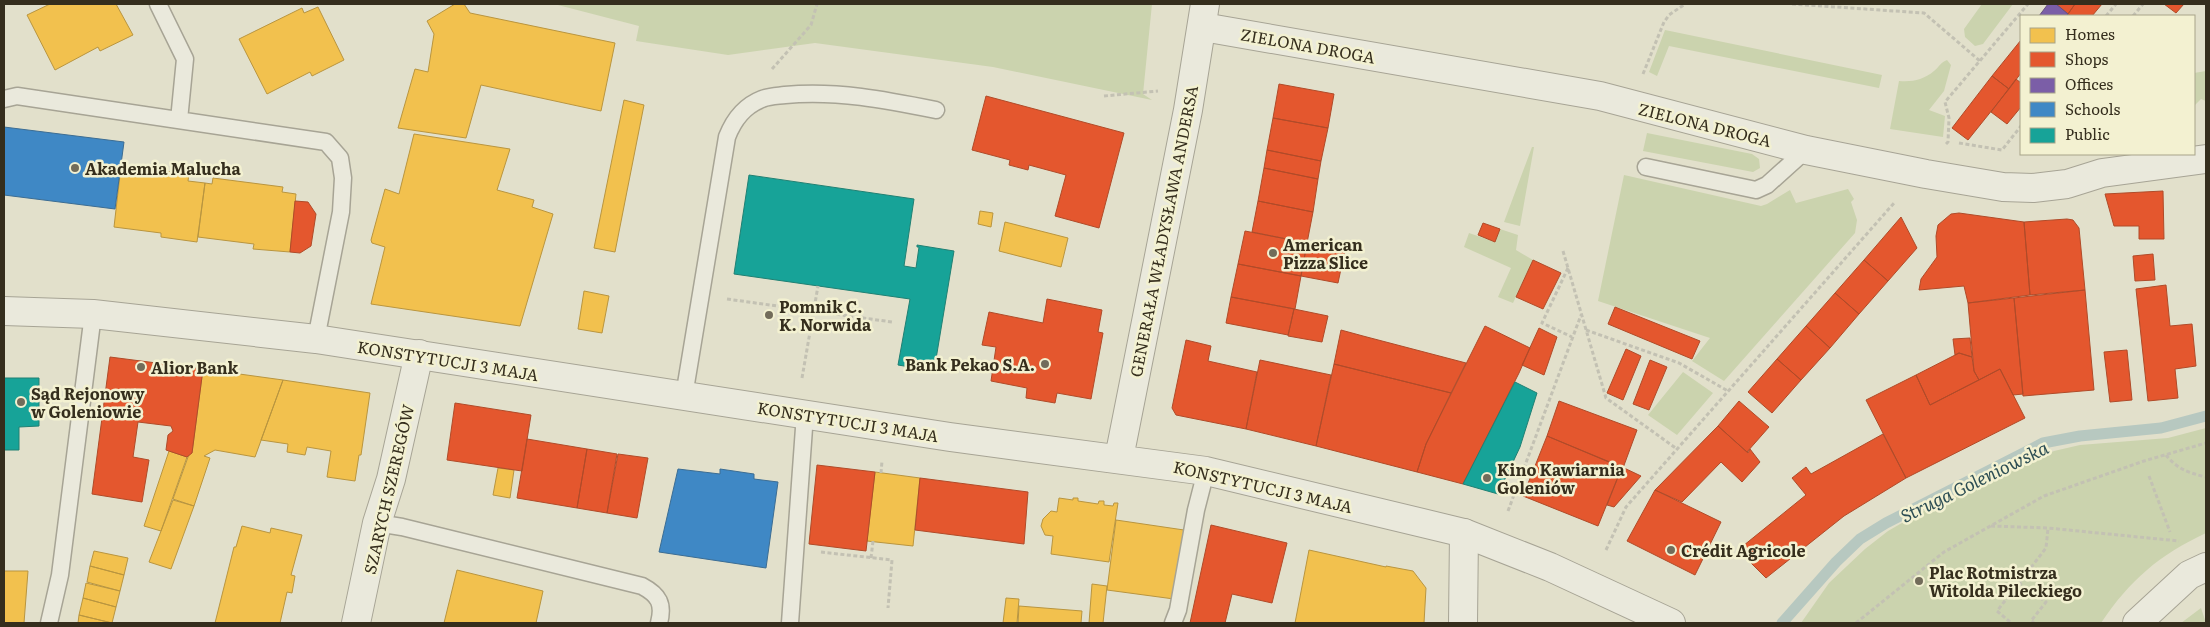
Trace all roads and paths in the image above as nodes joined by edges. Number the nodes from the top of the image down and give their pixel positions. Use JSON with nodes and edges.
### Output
{"nodes":[{"id":1,"x":158,"y":4,"type":"edge"},
{"id":2,"x":816,"y":4,"type":"edge"},
{"id":3,"x":1686,"y":4,"type":"edge"},
{"id":4,"x":1792,"y":4,"type":"edge"},
{"id":5,"x":2028,"y":4,"type":"edge"},
{"id":6,"x":2116,"y":4,"type":"edge"},
{"id":7,"x":2143,"y":4,"type":"edge"},
{"id":8,"x":1204,"y":15,"type":"edge"},
{"id":9,"x":2107,"y":15,"type":"edge"},
{"id":10,"x":2134,"y":15,"type":"edge"},
{"id":11,"x":779,"y":60,"type":"dead end"},
{"id":12,"x":1980,"y":62,"type":"junction"},
{"id":13,"x":1646,"y":83,"type":"dead end"},
{"id":14,"x":1163,"y":91,"type":"dead end"},
{"id":15,"x":1104,"y":96,"type":"dead end"},
{"id":16,"x":4,"y":99,"type":"edge"},
{"id":17,"x":936,"y":110,"type":"dead end"},
{"id":18,"x":179,"y":120,"type":"junction"},
{"id":19,"x":2020,"y":127,"type":"edge"},
{"id":20,"x":1939,"y":142,"type":"dead end"},
{"id":21,"x":1948,"y":142,"type":"junction"},
{"id":22,"x":1806,"y":150,"type":"junction"},
{"id":23,"x":2206,"y":159,"type":"edge"},
{"id":24,"x":1646,"y":167,"type":"dead end"},
{"id":25,"x":1899,"y":201,"type":"dead end"},
{"id":26,"x":1563,"y":250,"type":"dead end"},
{"id":27,"x":1568,"y":268,"type":"junction"},
{"id":28,"x":818,"y":286,"type":"dead end"},
{"id":29,"x":701,"y":294,"type":"junction"},
{"id":30,"x":4,"y":311,"type":"edge"},
{"id":31,"x":814,"y":312,"type":"junction"},
{"id":32,"x":93,"y":314,"type":"junction"},
{"id":33,"x":1581,"y":314,"type":"junction"},
{"id":34,"x":892,"y":322,"type":"dead end"},
{"id":35,"x":1586,"y":330,"type":"junction"},
{"id":36,"x":1572,"y":337,"type":"junction"},
{"id":37,"x":316,"y":340,"type":"junction"},
{"id":38,"x":419,"y":354,"type":"junction"},
{"id":39,"x":802,"y":378,"type":"dead end"},
{"id":40,"x":1728,"y":391,"type":"junction"},
{"id":41,"x":684,"y":396,"type":"junction"},
{"id":42,"x":805,"y":414,"type":"junction"},
{"id":43,"x":2206,"y":443,"type":"edge"},
{"id":44,"x":1677,"y":449,"type":"junction"},
{"id":45,"x":2166,"y":454,"type":"junction"},
{"id":46,"x":1119,"y":458,"type":"junction"},
{"id":47,"x":882,"y":461,"type":"dead end"},
{"id":48,"x":1206,"y":471,"type":"junction"},
{"id":49,"x":881,"y":473,"type":"dead end"},
{"id":50,"x":2149,"y":476,"type":"dead end"},
{"id":51,"x":2206,"y":477,"type":"edge"},
{"id":52,"x":1508,"y":511,"type":"dead end"},
{"id":53,"x":377,"y":523,"type":"junction"},
{"id":54,"x":1991,"y":526,"type":"junction"},
{"id":55,"x":2048,"y":528,"type":"junction"},
{"id":56,"x":2170,"y":532,"type":"dead end"},
{"id":57,"x":1464,"y":533,"type":"junction"},
{"id":58,"x":872,"y":541,"type":"dead end"},
{"id":59,"x":2181,"y":541,"type":"dead end"},
{"id":60,"x":796,"y":549,"type":"junction"},
{"id":61,"x":1606,"y":550,"type":"dead end"},
{"id":62,"x":871,"y":558,"type":"junction"},
{"id":63,"x":2206,"y":567,"type":"edge"},
{"id":64,"x":2020,"y":582,"type":"junction"},
{"id":65,"x":888,"y":608,"type":"dead end"},
{"id":66,"x":48,"y":623,"type":"edge"},
{"id":67,"x":356,"y":623,"type":"edge"},
{"id":68,"x":659,"y":623,"type":"edge"},
{"id":69,"x":790,"y":623,"type":"edge"},
{"id":70,"x":1173,"y":623,"type":"edge"},
{"id":71,"x":1463,"y":623,"type":"edge"},
{"id":72,"x":1671,"y":623,"type":"edge"},
{"id":73,"x":1856,"y":623,"type":"edge"},
{"id":74,"x":2010,"y":623,"type":"edge"},
{"id":75,"x":2032,"y":623,"type":"edge"},
{"id":76,"x":2137,"y":623,"type":"edge"}],
"edges":[{"from":1,"to":18,"type":"lane"},
{"from":2,"to":11,"type":"path"},
{"from":3,"to":13,"type":"path"},
{"from":4,"to":12,"type":"path"},
{"from":5,"to":12,"type":"path"},
{"from":6,"to":9,"type":"path"},
{"from":7,"to":10,"type":"path"},
{"from":8,"to":22,"type":"street","name":"ZIELONA DROGA"},
{"from":8,"to":46,"type":"street","name":"GENERAŁA WŁADYSŁAWA ANDERSA"},
{"from":12,"to":21,"type":"path"},
{"from":14,"to":15,"type":"path"},
{"from":16,"to":18,"type":"lane"},
{"from":17,"to":29,"type":"lane"},
{"from":18,"to":37,"type":"lane"},
{"from":19,"to":21,"type":"path"},
{"from":20,"to":21,"type":"path"},
{"from":22,"to":23,"type":"street","name":"ZIELONA DROGA"},
{"from":22,"to":24,"type":"lane"},
{"from":25,"to":40,"type":"path"},
{"from":26,"to":27,"type":"path"},
{"from":27,"to":33,"type":"path"},
{"from":27,"to":36,"type":"path"},
{"from":28,"to":31,"type":"path"},
{"from":29,"to":31,"type":"path"},
{"from":29,"to":41,"type":"lane"},
{"from":30,"to":32,"type":"street","name":"KONSTYTUCJI 3 MAJA"},
{"from":31,"to":34,"type":"path"},
{"from":31,"to":39,"type":"path"},
{"from":32,"to":37,"type":"street","name":"KONSTYTUCJI 3 MAJA"},
{"from":32,"to":66,"type":"lane"},
{"from":33,"to":35,"type":"path"},
{"from":33,"to":36,"type":"path"},
{"from":35,"to":40,"type":"path"},
{"from":35,"to":44,"type":"path"},
{"from":36,"to":52,"type":"path"},
{"from":37,"to":38,"type":"street","name":"KONSTYTUCJI 3 MAJA"},
{"from":38,"to":41,"type":"street","name":"KONSTYTUCJI 3 MAJA"},
{"from":38,"to":53,"type":"street","name":"SZARYCH SZEREGÓW"},
{"from":40,"to":44,"type":"path"},
{"from":41,"to":42,"type":"street","name":"KONSTYTUCJI 3 MAJA"},
{"from":42,"to":46,"type":"street","name":"KONSTYTUCJI 3 MAJA"},
{"from":42,"to":60,"type":"lane"},
{"from":43,"to":45,"type":"path"},
{"from":44,"to":61,"type":"path"},
{"from":45,"to":51,"type":"path"},
{"from":45,"to":54,"type":"path"},
{"from":46,"to":48,"type":"street","name":"KONSTYTUCJI 3 MAJA"},
{"from":47,"to":49,"type":"path"},
{"from":48,"to":57,"type":"street","name":"KONSTYTUCJI 3 MAJA"},
{"from":48,"to":70,"type":"lane"},
{"from":50,"to":56,"type":"path"},
{"from":53,"to":67,"type":"street","name":"SZARYCH SZEREGÓW"},
{"from":53,"to":68,"type":"lane"},
{"from":54,"to":55,"type":"path"},
{"from":54,"to":73,"type":"path"},
{"from":55,"to":59,"type":"path"},
{"from":55,"to":64,"type":"path"},
{"from":57,"to":71,"type":"street"},
{"from":57,"to":72,"type":"street","name":"KONSTYTUCJI 3 MAJA"},
{"from":58,"to":62,"type":"path"},
{"from":60,"to":62,"type":"path"},
{"from":60,"to":69,"type":"lane"},
{"from":62,"to":65,"type":"path"},
{"from":63,"to":76,"type":"street"},
{"from":64,"to":74,"type":"path"},
{"from":64,"to":75,"type":"path"}]}
